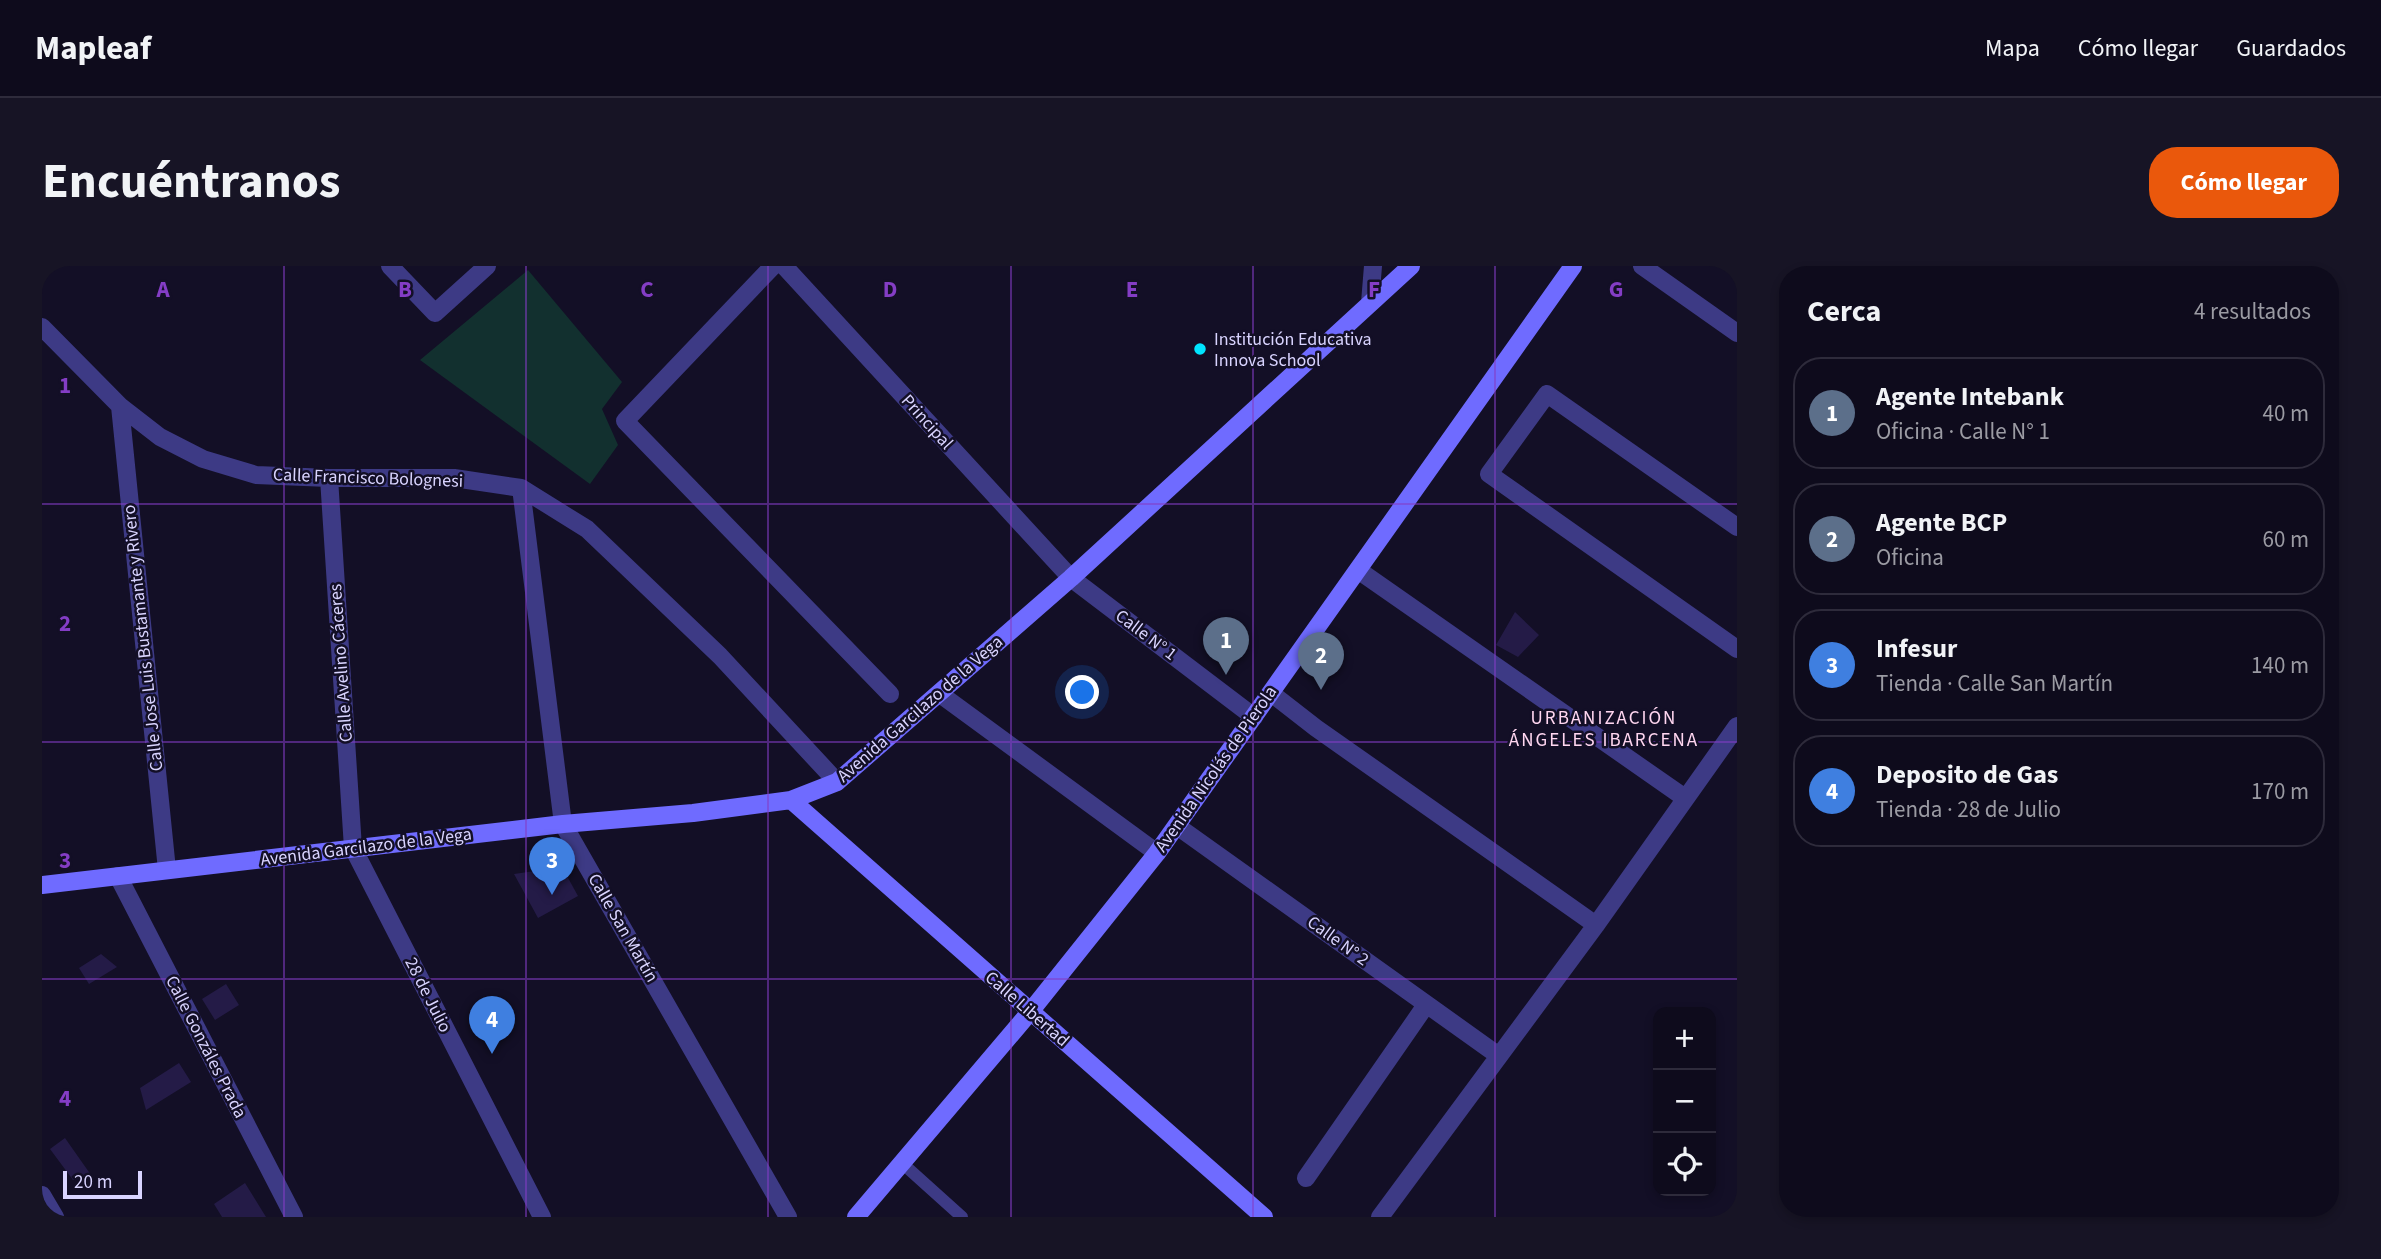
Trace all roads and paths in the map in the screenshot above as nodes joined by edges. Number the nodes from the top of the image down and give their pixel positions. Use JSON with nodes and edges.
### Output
{"nodes":[{"id":1,"x":390,"y":266,"type":"edge"},
{"id":2,"x":486,"y":266,"type":"edge"},
{"id":3,"x":773,"y":266,"type":"edge"},
{"id":4,"x":785,"y":266,"type":"edge"},
{"id":5,"x":1373,"y":266,"type":"edge"},
{"id":6,"x":1411,"y":266,"type":"edge"},
{"id":7,"x":1573,"y":266,"type":"edge"},
{"id":8,"x":1642,"y":266,"type":"edge"},
{"id":9,"x":1370,"y":303,"type":"junction"},
{"id":10,"x":42,"y":327,"type":"edge"},
{"id":11,"x":1737,"y":333,"type":"edge"},
{"id":12,"x":120,"y":405,"type":"junction"},
{"id":13,"x":329,"y":478,"type":"junction"},
{"id":14,"x":521,"y":488,"type":"junction"},
{"id":15,"x":1737,"y":527,"type":"edge"},
{"id":16,"x":1358,"y":570,"type":"junction"},
{"id":17,"x":1071,"y":578,"type":"junction"},
{"id":18,"x":1737,"y":649,"type":"edge"},
{"id":19,"x":1271,"y":693,"type":"junction"},
{"id":20,"x":890,"y":694,"type":"dead end"},
{"id":21,"x":940,"y":694,"type":"junction"},
{"id":22,"x":1254,"y":717,"type":"junction"},
{"id":23,"x":1737,"y":726,"type":"edge"},
{"id":24,"x":837,"y":782,"type":"junction"},
{"id":25,"x":1685,"y":798,"type":"junction"},
{"id":26,"x":791,"y":800,"type":"junction"},
{"id":27,"x":563,"y":824,"type":"junction"},
{"id":28,"x":1177,"y":826,"type":"junction"},
{"id":29,"x":353,"y":849,"type":"junction"},
{"id":30,"x":1157,"y":853,"type":"junction"},
{"id":31,"x":167,"y":870,"type":"junction"},
{"id":32,"x":118,"y":876,"type":"junction"},
{"id":33,"x":42,"y":885,"type":"edge"},
{"id":34,"x":1596,"y":925,"type":"junction"},
{"id":35,"x":1426,"y":1005,"type":"junction"},
{"id":36,"x":1030,"y":1012,"type":"junction"},
{"id":37,"x":1499,"y":1056,"type":"junction"},
{"id":38,"x":902,"y":1163,"type":"junction"},
{"id":39,"x":1306,"y":1178,"type":"dead end"},
{"id":40,"x":42,"y":1195,"type":"edge"},
{"id":41,"x":285,"y":1214,"type":"edge"},
{"id":42,"x":55,"y":1217,"type":"edge"},
{"id":43,"x":542,"y":1217,"type":"edge"},
{"id":44,"x":788,"y":1217,"type":"edge"},
{"id":45,"x":856,"y":1217,"type":"edge"},
{"id":46,"x":962,"y":1217,"type":"edge"},
{"id":47,"x":1264,"y":1217,"type":"edge"},
{"id":48,"x":1380,"y":1217,"type":"edge"}],
"edges":[{"from":1,"to":2,"type":"street"},
{"from":3,"to":20,"type":"street"},
{"from":4,"to":17,"type":"street","name":"Principal"},
{"from":5,"to":9,"type":"street"},
{"from":6,"to":9,"type":"street","name":"Avenida Garcilazo de la Vega"},
{"from":7,"to":16,"type":"street","name":"Avenida Nicolás de Pierola"},
{"from":8,"to":11,"type":"street"},
{"from":9,"to":17,"type":"street","name":"Avenida Garcilazo de la Vega"},
{"from":10,"to":12,"type":"street","name":"Calle Francisco Bolognesi"},
{"from":12,"to":13,"type":"street","name":"Calle Francisco Bolognesi"},
{"from":12,"to":31,"type":"street","name":"Calle Jose Luis Bustamante y Rivero"},
{"from":13,"to":14,"type":"street","name":"Calle Francisco Bolognesi"},
{"from":13,"to":29,"type":"street","name":"Calle Avelino Cáceres"},
{"from":14,"to":24,"type":"street","name":"Calle Francisco Bolognesi"},
{"from":14,"to":27,"type":"street","name":"Calle San Martín"},
{"from":15,"to":18,"type":"street"},
{"from":16,"to":19,"type":"street","name":"Avenida Nicolás de Pierola"},
{"from":16,"to":25,"type":"street"},
{"from":17,"to":21,"type":"street","name":"Avenida Garcilazo de la Vega"},
{"from":17,"to":22,"type":"street","name":"Calle N° 1"},
{"from":19,"to":22,"type":"street","name":"Avenida Nicolás de Pierola"},
{"from":19,"to":34,"type":"street"},
{"from":21,"to":24,"type":"street","name":"Avenida Garcilazo de la Vega"},
{"from":21,"to":30,"type":"street"},
{"from":22,"to":28,"type":"street","name":"Avenida Nicolás de Pierola"},
{"from":23,"to":25,"type":"street"},
{"from":24,"to":26,"type":"street","name":"Avenida Garcilazo de la Vega"},
{"from":25,"to":34,"type":"street"},
{"from":26,"to":27,"type":"street","name":"Avenida Garcilazo de la Vega"},
{"from":26,"to":36,"type":"street","name":"Calle Libertad"},
{"from":27,"to":29,"type":"street","name":"Avenida Garcilazo de la Vega"},
{"from":27,"to":44,"type":"street","name":"Calle San Martín"},
{"from":28,"to":30,"type":"street","name":"Avenida Nicolás de Pierola"},
{"from":28,"to":35,"type":"street","name":"Calle N° 2"},
{"from":29,"to":31,"type":"street","name":"Avenida Garcilazo de la Vega"},
{"from":29,"to":43,"type":"street","name":"28 de Julio"},
{"from":30,"to":36,"type":"street","name":"Avenida Nicolás de Pierola"},
{"from":31,"to":32,"type":"street","name":"Avenida Garcilazo de la Vega"},
{"from":32,"to":33,"type":"street","name":"Avenida Garcilazo de la Vega"},
{"from":32,"to":41,"type":"street","name":"Calle Gonzáles Prada"},
{"from":34,"to":37,"type":"street"},
{"from":35,"to":37,"type":"street","name":"Calle N° 2"},
{"from":35,"to":39,"type":"street"},
{"from":36,"to":38,"type":"street","name":"Avenida Nicolás de Pierola"},
{"from":36,"to":47,"type":"street","name":"Calle Libertad"},
{"from":37,"to":48,"type":"street"},
{"from":38,"to":45,"type":"street","name":"Avenida Nicolás de Pierola"},
{"from":38,"to":46,"type":"lane"},
{"from":40,"to":42,"type":"street"}]}
